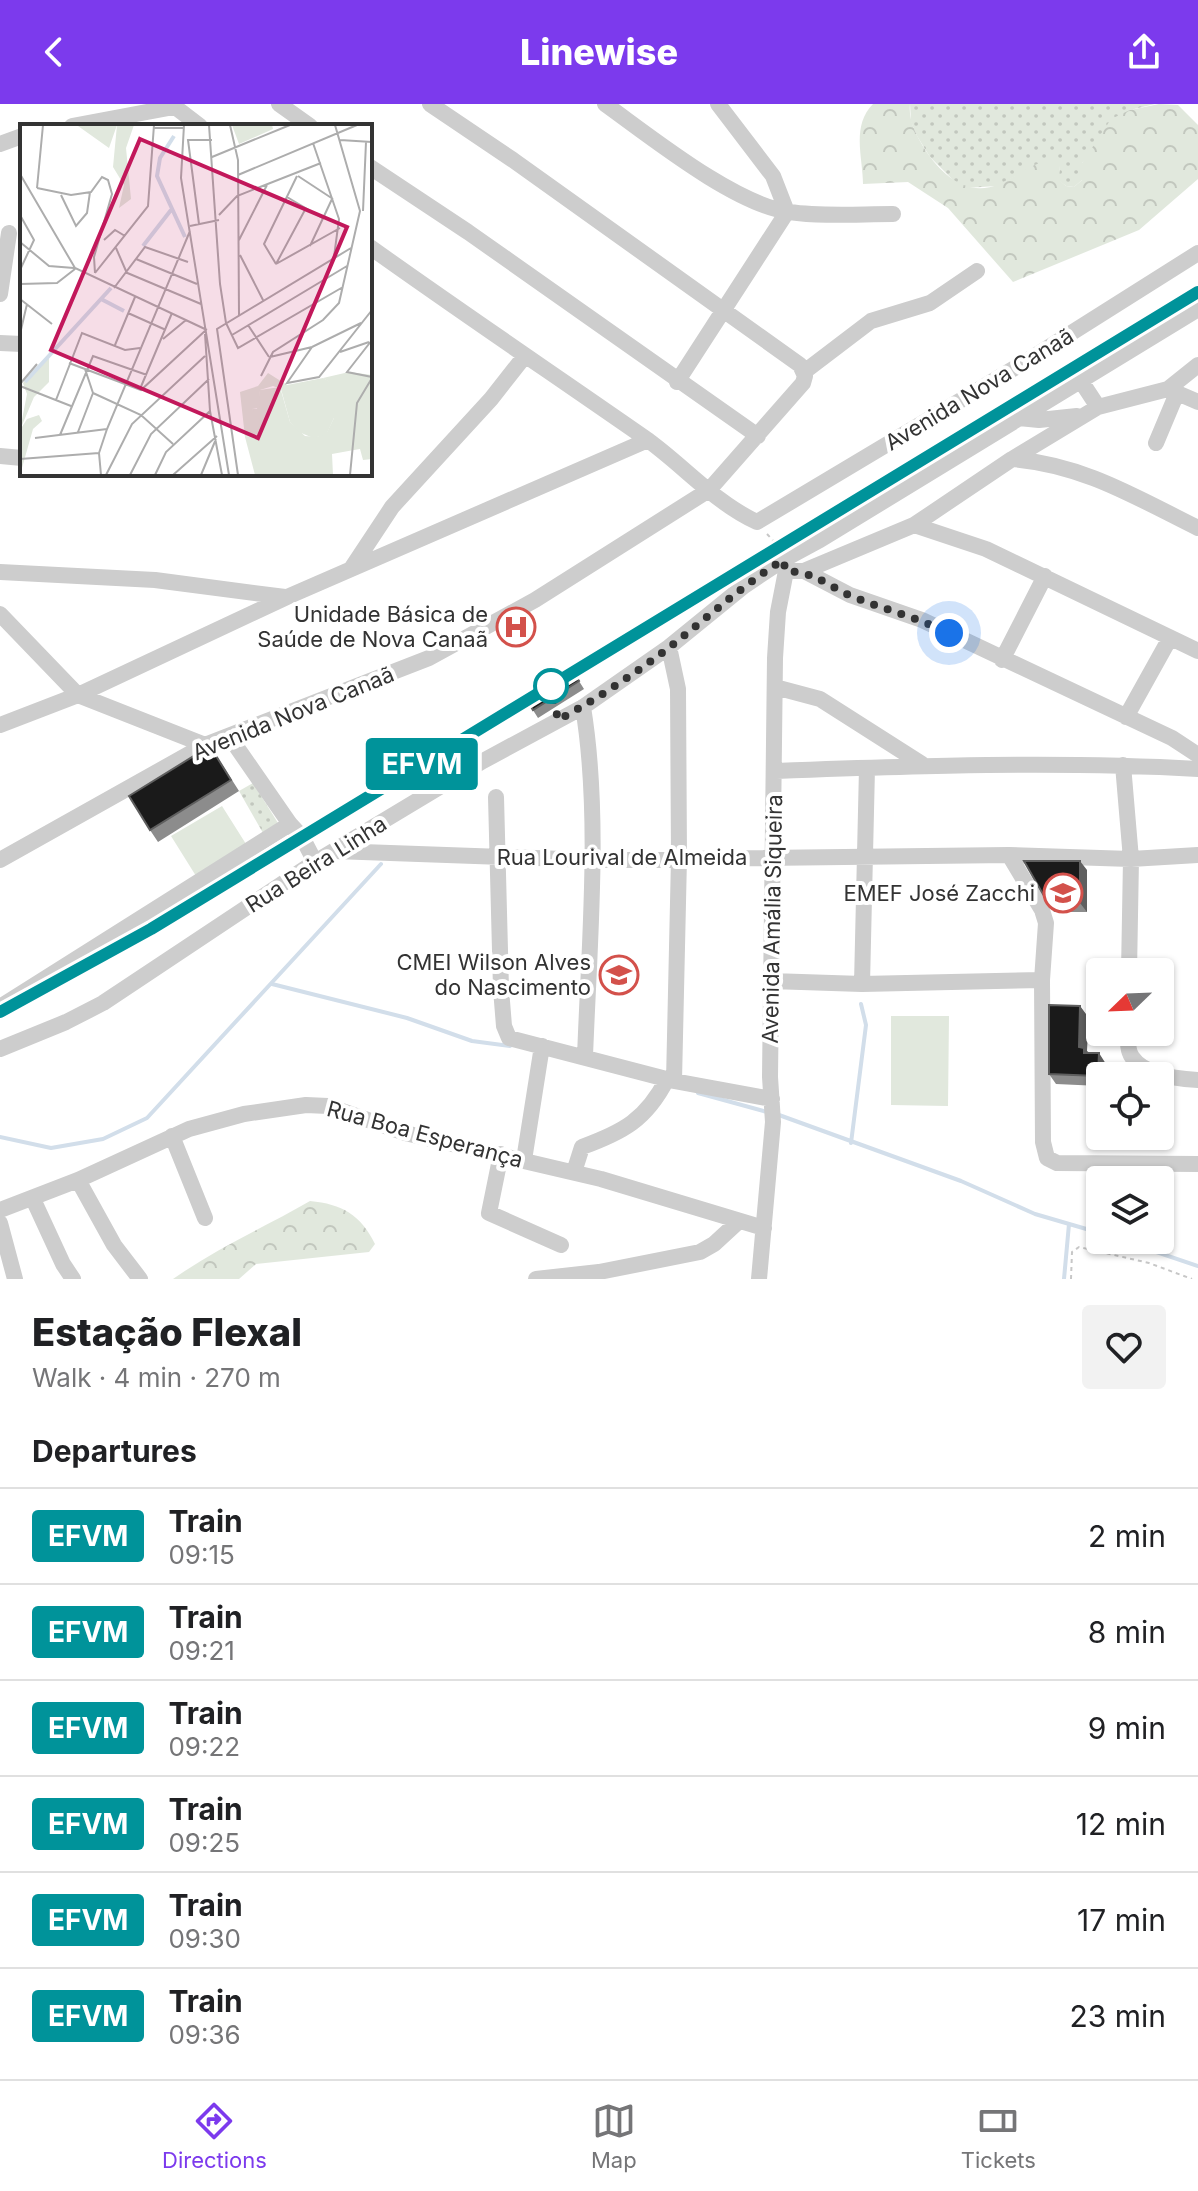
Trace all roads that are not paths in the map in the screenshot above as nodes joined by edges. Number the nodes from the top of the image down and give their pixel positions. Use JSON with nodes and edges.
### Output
{"nodes":[{"id":1,"x":279,"y":104,"type":"edge"},
{"id":2,"x":430,"y":104,"type":"edge"},
{"id":3,"x":605,"y":104,"type":"edge"},
{"id":4,"x":718,"y":104,"type":"edge"},
{"id":5,"x":172,"y":106,"type":"edge"},
{"id":6,"x":82,"y":124,"type":"edge"},
{"id":7,"x":197,"y":124,"type":"edge"},
{"id":8,"x":307,"y":124,"type":"edge"},
{"id":9,"x":20,"y":138,"type":"edge"},
{"id":10,"x":0,"y":144,"type":"edge"},
{"id":11,"x":372,"y":168,"type":"edge"},
{"id":12,"x":787,"y":212,"type":"junction"},
{"id":13,"x":893,"y":214,"type":"dead end"},
{"id":14,"x":10,"y":233,"type":"edge"},
{"id":15,"x":372,"y":248,"type":"edge"},
{"id":16,"x":1198,"y":253,"type":"edge"},
{"id":17,"x":977,"y":271,"type":"dead end"},
{"id":18,"x":0,"y":294,"type":"edge"},
{"id":19,"x":1198,"y":309,"type":"edge"},
{"id":20,"x":723,"y":310,"type":"junction"},
{"id":21,"x":0,"y":343,"type":"edge"},
{"id":22,"x":20,"y":344,"type":"edge"},
{"id":23,"x":524,"y":357,"type":"junction"},
{"id":24,"x":1198,"y":365,"type":"edge"},
{"id":25,"x":803,"y":377,"type":"junction"},
{"id":26,"x":1081,"y":381,"type":"junction"},
{"id":27,"x":677,"y":382,"type":"junction"},
{"id":28,"x":1172,"y":391,"type":"junction"},
{"id":29,"x":1198,"y":402,"type":"edge"},
{"id":30,"x":1092,"y":411,"type":"junction"},
{"id":31,"x":1019,"y":418,"type":"junction"},
{"id":32,"x":758,"y":436,"type":"junction"},
{"id":33,"x":648,"y":440,"type":"junction"},
{"id":34,"x":1156,"y":443,"type":"dead end"},
{"id":35,"x":0,"y":456,"type":"edge"},
{"id":36,"x":20,"y":458,"type":"edge"},
{"id":37,"x":1012,"y":459,"type":"junction"},
{"id":38,"x":709,"y":490,"type":"junction"},
{"id":39,"x":914,"y":525,"type":"junction"},
{"id":40,"x":1198,"y":528,"type":"edge"},
{"id":41,"x":784,"y":565,"type":"junction"},
{"id":42,"x":351,"y":569,"type":"junction"},
{"id":43,"x":804,"y":571,"type":"junction"},
{"id":44,"x":0,"y":572,"type":"edge"},
{"id":45,"x":1045,"y":576,"type":"junction"},
{"id":46,"x":287,"y":597,"type":"junction"},
{"id":47,"x":0,"y":614,"type":"edge"},
{"id":48,"x":1170,"y":638,"type":"junction"},
{"id":49,"x":669,"y":647,"type":"junction"},
{"id":50,"x":1198,"y":651,"type":"edge"},
{"id":51,"x":1002,"y":660,"type":"junction"},
{"id":52,"x":775,"y":687,"type":"junction"},
{"id":53,"x":78,"y":695,"type":"junction"},
{"id":54,"x":583,"y":707,"type":"junction"},
{"id":55,"x":1126,"y":717,"type":"junction"},
{"id":56,"x":0,"y":725,"type":"edge"},
{"id":57,"x":229,"y":736,"type":"junction"},
{"id":58,"x":205,"y":745,"type":"junction"},
{"id":59,"x":1198,"y":755,"type":"edge"},
{"id":60,"x":922,"y":764,"type":"junction"},
{"id":61,"x":1123,"y":765,"type":"junction"},
{"id":62,"x":867,"y":768,"type":"junction"},
{"id":63,"x":1198,"y":769,"type":"edge"},
{"id":64,"x":774,"y":771,"type":"junction"},
{"id":65,"x":496,"y":797,"type":"dead end"},
{"id":66,"x":290,"y":824,"type":"junction"},
{"id":67,"x":334,"y":851,"type":"junction"},
{"id":68,"x":1009,"y":855,"type":"junction"},
{"id":69,"x":1198,"y":855,"type":"edge"},
{"id":70,"x":499,"y":856,"type":"junction"},
{"id":71,"x":867,"y":856,"type":"junction"},
{"id":72,"x":773,"y":857,"type":"junction"},
{"id":73,"x":679,"y":858,"type":"junction"},
{"id":74,"x":1131,"y":859,"type":"junction"},
{"id":75,"x":0,"y":860,"type":"edge"},
{"id":76,"x":592,"y":860,"type":"junction"},
{"id":77,"x":315,"y":862,"type":"junction"},
{"id":78,"x":1129,"y":958,"type":"edge"},
{"id":79,"x":1042,"y":980,"type":"junction"},
{"id":80,"x":771,"y":981,"type":"junction"},
{"id":81,"x":862,"y":984,"type":"junction"},
{"id":82,"x":0,"y":1007,"type":"edge"},
{"id":83,"x":542,"y":1046,"type":"junction"},
{"id":84,"x":1128,"y":1046,"type":"edge"},
{"id":85,"x":0,"y":1049,"type":"edge"},
{"id":86,"x":585,"y":1057,"type":"junction"},
{"id":87,"x":671,"y":1080,"type":"junction"},
{"id":88,"x":1198,"y":1080,"type":"edge"},
{"id":89,"x":772,"y":1102,"type":"junction"},
{"id":90,"x":172,"y":1136,"type":"junction"},
{"id":91,"x":501,"y":1154,"type":"junction"},
{"id":92,"x":524,"y":1160,"type":"junction"},
{"id":93,"x":1198,"y":1164,"type":"edge"},
{"id":94,"x":574,"y":1172,"type":"junction"},
{"id":95,"x":78,"y":1180,"type":"junction"},
{"id":96,"x":33,"y":1199,"type":"junction"},
{"id":97,"x":0,"y":1210,"type":"edge"},
{"id":98,"x":205,"y":1218,"type":"dead end"},
{"id":99,"x":739,"y":1221,"type":"junction"},
{"id":100,"x":0,"y":1223,"type":"edge"},
{"id":101,"x":764,"y":1228,"type":"junction"},
{"id":102,"x":561,"y":1245,"type":"dead end"},
{"id":103,"x":15,"y":1279,"type":"edge"},
{"id":104,"x":73,"y":1279,"type":"edge"},
{"id":105,"x":140,"y":1279,"type":"edge"},
{"id":106,"x":536,"y":1279,"type":"edge"},
{"id":107,"x":759,"y":1279,"type":"edge"}],
"edges":[{"from":1,"to":8,"type":"street"},
{"from":2,"to":20,"type":"street"},
{"from":3,"to":12,"type":"street"},
{"from":4,"to":12,"type":"street"},
{"from":5,"to":6,"type":"street"},
{"from":5,"to":7,"type":"street"},
{"from":9,"to":10,"type":"street"},
{"from":11,"to":27,"type":"street"},
{"from":12,"to":13,"type":"street"},
{"from":12,"to":20,"type":"street"},
{"from":14,"to":18,"type":"street"},
{"from":15,"to":23,"type":"street"},
{"from":16,"to":38,"type":"street","name":"Avenida Nova Canaã"},
{"from":17,"to":25,"type":"street","name":"Avenida Nova Canaã"},
{"from":19,"to":26,"type":"street","name":"Rua Beira Linha"},
{"from":20,"to":25,"type":"street"},
{"from":20,"to":27,"type":"street"},
{"from":21,"to":22,"type":"street"},
{"from":23,"to":33,"type":"street"},
{"from":23,"to":42,"type":"street"},
{"from":24,"to":28,"type":"street"},
{"from":25,"to":32,"type":"street","name":"Avenida Nova Canaã"},
{"from":26,"to":30,"type":"street"},
{"from":26,"to":31,"type":"street","name":"Rua Beira Linha"},
{"from":27,"to":32,"type":"street"},
{"from":28,"to":29,"type":"street"},
{"from":28,"to":30,"type":"street"},
{"from":28,"to":34,"type":"street"},
{"from":30,"to":31,"type":"street"},
{"from":30,"to":37,"type":"street"},
{"from":31,"to":41,"type":"street","name":"Rua Beira Linha"},
{"from":32,"to":38,"type":"street","name":"Avenida Nova Canaã"},
{"from":33,"to":38,"type":"street"},
{"from":33,"to":42,"type":"street"},
{"from":35,"to":36,"type":"street"},
{"from":37,"to":39,"type":"street"},
{"from":37,"to":40,"type":"street"},
{"from":38,"to":57,"type":"street","name":"Avenida Nova Canaã"},
{"from":39,"to":43,"type":"street"},
{"from":39,"to":45,"type":"street"},
{"from":41,"to":43,"type":"street"},
{"from":41,"to":49,"type":"street","name":"Rua Beira Linha"},
{"from":41,"to":52,"type":"street","name":"Avenida Amália Siqueira"},
{"from":42,"to":46,"type":"street"},
{"from":43,"to":51,"type":"street"},
{"from":44,"to":46,"type":"street"},
{"from":45,"to":48,"type":"street"},
{"from":45,"to":51,"type":"street"},
{"from":46,"to":53,"type":"street"},
{"from":47,"to":53,"type":"street"},
{"from":48,"to":50,"type":"street"},
{"from":48,"to":55,"type":"street"},
{"from":49,"to":54,"type":"street","name":"Rua Beira Linha"},
{"from":49,"to":73,"type":"street"},
{"from":51,"to":55,"type":"street"},
{"from":52,"to":60,"type":"street"},
{"from":52,"to":64,"type":"street","name":"Avenida Amália Siqueira"},
{"from":53,"to":56,"type":"street"},
{"from":53,"to":58,"type":"street"},
{"from":54,"to":67,"type":"street","name":"Rua Beira Linha"},
{"from":54,"to":76,"type":"street"},
{"from":55,"to":59,"type":"street"},
{"from":57,"to":58,"type":"street","name":"Avenida Nova Canaã"},
{"from":57,"to":66,"type":"street"},
{"from":58,"to":75,"type":"street","name":"Avenida Nova Canaã"},
{"from":60,"to":61,"type":"street"},
{"from":60,"to":62,"type":"street"},
{"from":61,"to":63,"type":"street"},
{"from":61,"to":74,"type":"street"},
{"from":62,"to":64,"type":"street"},
{"from":62,"to":71,"type":"street"},
{"from":64,"to":72,"type":"street","name":"Avenida Amália Siqueira"},
{"from":65,"to":70,"type":"street"},
{"from":66,"to":77,"type":"street"},
{"from":66,"to":82,"type":"street"},
{"from":67,"to":70,"type":"street","name":"Rua Lourival de Almeida"},
{"from":67,"to":77,"type":"street","name":"Rua Beira Linha"},
{"from":68,"to":71,"type":"street","name":"Rua Lourival de Almeida"},
{"from":68,"to":74,"type":"street","name":"Rua Lourival de Almeida"},
{"from":68,"to":79,"type":"street"},
{"from":69,"to":74,"type":"street","name":"Rua Lourival de Almeida"},
{"from":70,"to":76,"type":"street","name":"Rua Lourival de Almeida"},
{"from":70,"to":83,"type":"street"},
{"from":71,"to":72,"type":"street","name":"Rua Lourival de Almeida"},
{"from":71,"to":81,"type":"street"},
{"from":72,"to":73,"type":"street","name":"Rua Lourival de Almeida"},
{"from":72,"to":80,"type":"street","name":"Avenida Amália Siqueira"},
{"from":73,"to":76,"type":"street","name":"Rua Lourival de Almeida"},
{"from":73,"to":87,"type":"street"},
{"from":74,"to":78,"type":"street"},
{"from":76,"to":86,"type":"street"},
{"from":77,"to":85,"type":"street","name":"Rua Beira Linha"},
{"from":79,"to":81,"type":"street"},
{"from":79,"to":93,"type":"street"},
{"from":80,"to":81,"type":"street"},
{"from":80,"to":89,"type":"street","name":"Avenida Amália Siqueira"},
{"from":83,"to":86,"type":"street"},
{"from":83,"to":92,"type":"street"},
{"from":84,"to":88,"type":"street"},
{"from":86,"to":87,"type":"street"},
{"from":87,"to":89,"type":"street"},
{"from":87,"to":94,"type":"street"},
{"from":89,"to":101,"type":"street","name":"Avenida Amália Siqueira"},
{"from":90,"to":91,"type":"street","name":"Rua Boa Esperança"},
{"from":90,"to":95,"type":"street","name":"Rua Boa Esperança"},
{"from":90,"to":98,"type":"street"},
{"from":91,"to":92,"type":"street","name":"Rua Boa Esperança"},
{"from":91,"to":102,"type":"street"},
{"from":92,"to":94,"type":"street","name":"Rua Boa Esperança"},
{"from":94,"to":99,"type":"street","name":"Rua Boa Esperança"},
{"from":95,"to":96,"type":"street","name":"Rua Boa Esperança"},
{"from":95,"to":105,"type":"street"},
{"from":96,"to":97,"type":"street","name":"Rua Boa Esperança"},
{"from":96,"to":104,"type":"street"},
{"from":99,"to":101,"type":"street","name":"Rua Boa Esperança"},
{"from":99,"to":106,"type":"street"},
{"from":100,"to":103,"type":"street"},
{"from":101,"to":107,"type":"street","name":"Avenida Amália Siqueira"}]}
